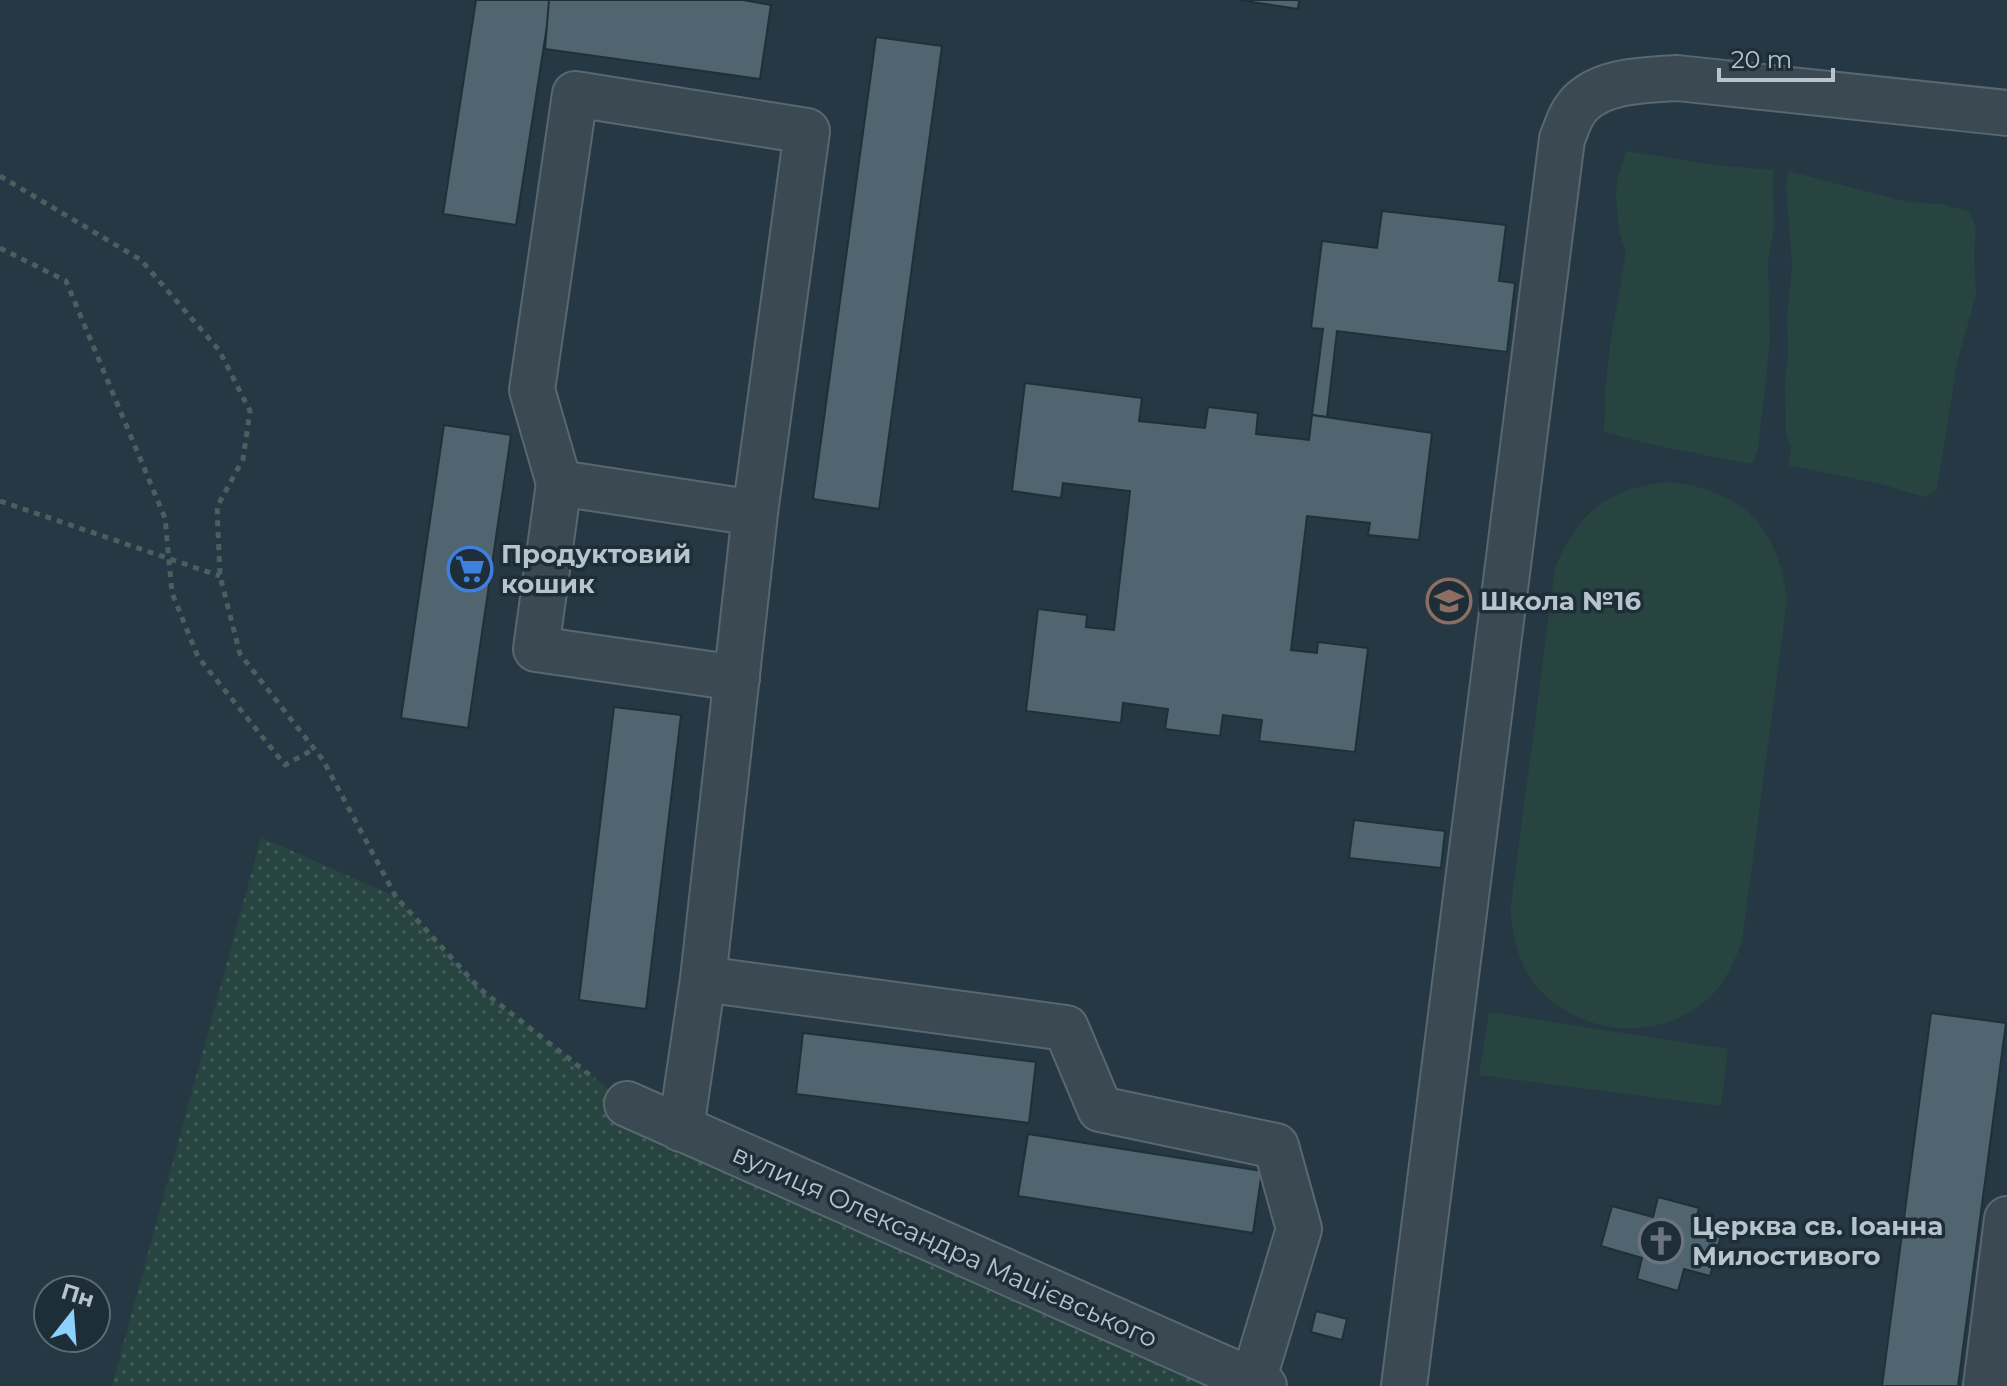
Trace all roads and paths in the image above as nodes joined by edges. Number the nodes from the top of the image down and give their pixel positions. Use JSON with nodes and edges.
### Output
{"nodes":[{"id":1,"x":2007,"y":113,"type":"edge"},
{"id":2,"x":0,"y":176,"type":"edge"},
{"id":3,"x":0,"y":248,"type":"edge"},
{"id":4,"x":559,"y":483,"type":"junction"},
{"id":5,"x":0,"y":501,"type":"edge"},
{"id":6,"x":755,"y":513,"type":"junction"},
{"id":7,"x":169,"y":559,"type":"junction"},
{"id":8,"x":220,"y":576,"type":"junction"},
{"id":9,"x":737,"y":678,"type":"junction"},
{"id":10,"x":314,"y":749,"type":"junction"},
{"id":11,"x":703,"y":979,"type":"junction"},
{"id":12,"x":627,"y":1104,"type":"joint"},
{"id":13,"x":681,"y":1129,"type":"junction"},
{"id":14,"x":2007,"y":1219,"type":"edge"},
{"id":15,"x":1258,"y":1384,"type":"edge"},
{"id":16,"x":1404,"y":1386,"type":"edge"},
{"id":17,"x":1986,"y":1386,"type":"edge"}],
"edges":[{"from":1,"to":16,"type":"street"},
{"from":2,"to":8,"type":"path"},
{"from":3,"to":7,"type":"path"},
{"from":4,"to":6,"type":"street"},
{"from":4,"to":6,"type":"street"},
{"from":4,"to":9,"type":"street"},
{"from":5,"to":7,"type":"path"},
{"from":6,"to":9,"type":"street"},
{"from":7,"to":8,"type":"path"},
{"from":7,"to":10,"type":"path"},
{"from":8,"to":10,"type":"path"},
{"from":9,"to":11,"type":"street"},
{"from":10,"to":12,"type":"path"},
{"from":11,"to":13,"type":"street"},
{"from":11,"to":15,"type":"street"},
{"from":12,"to":13,"type":"street","name":"вулиця Олександра Мацієвського"},
{"from":13,"to":15,"type":"street","name":"вулиця Олександра Мацієвського"},
{"from":14,"to":17,"type":"street"}]}
